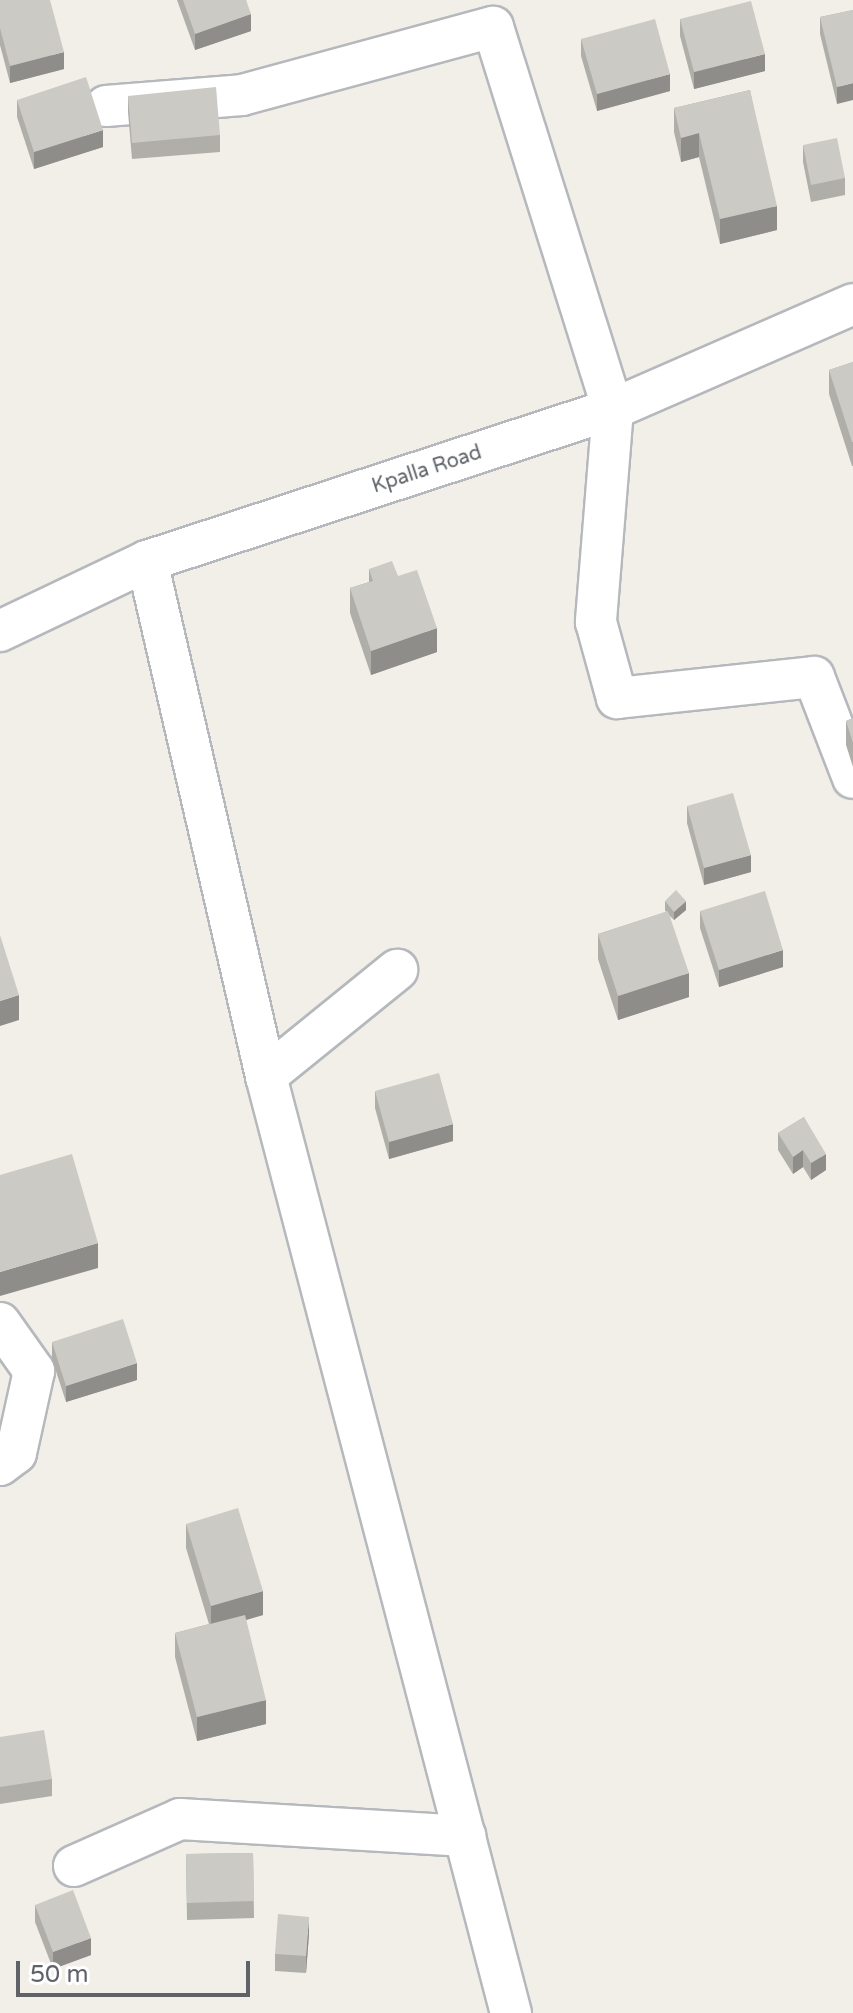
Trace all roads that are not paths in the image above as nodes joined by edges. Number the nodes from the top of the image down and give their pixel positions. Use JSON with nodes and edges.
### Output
{"nodes":[{"id":1,"x":489,"y":13,"type":"edge"},
{"id":2,"x":106,"y":106,"type":"dead end"},
{"id":3,"x":853,"y":304,"type":"edge"},
{"id":4,"x":613,"y":409,"type":"junction"},
{"id":5,"x":147,"y":561,"type":"junction"},
{"id":6,"x":0,"y":631,"type":"edge"},
{"id":7,"x":853,"y":778,"type":"edge"},
{"id":8,"x":397,"y":970,"type":"dead end"},
{"id":9,"x":266,"y":1076,"type":"junction"},
{"id":10,"x":0,"y":1323,"type":"edge"},
{"id":11,"x":0,"y":1465,"type":"edge"},
{"id":12,"x":465,"y":1836,"type":"junction"},
{"id":13,"x":74,"y":1866,"type":"dead end"},
{"id":14,"x":511,"y":2013,"type":"edge"}],
"edges":[{"from":1,"to":2,"type":"street"},
{"from":1,"to":4,"type":"street"},
{"from":3,"to":4,"type":"street","name":"Kpalla Road"},
{"from":4,"to":5,"type":"street","name":"Kpalla Road"},
{"from":4,"to":7,"type":"street"},
{"from":5,"to":6,"type":"street","name":"Kpalla Road"},
{"from":5,"to":9,"type":"street"},
{"from":8,"to":9,"type":"street"},
{"from":9,"to":12,"type":"street"},
{"from":10,"to":11,"type":"street"},
{"from":12,"to":13,"type":"street"},
{"from":12,"to":14,"type":"street"}]}
